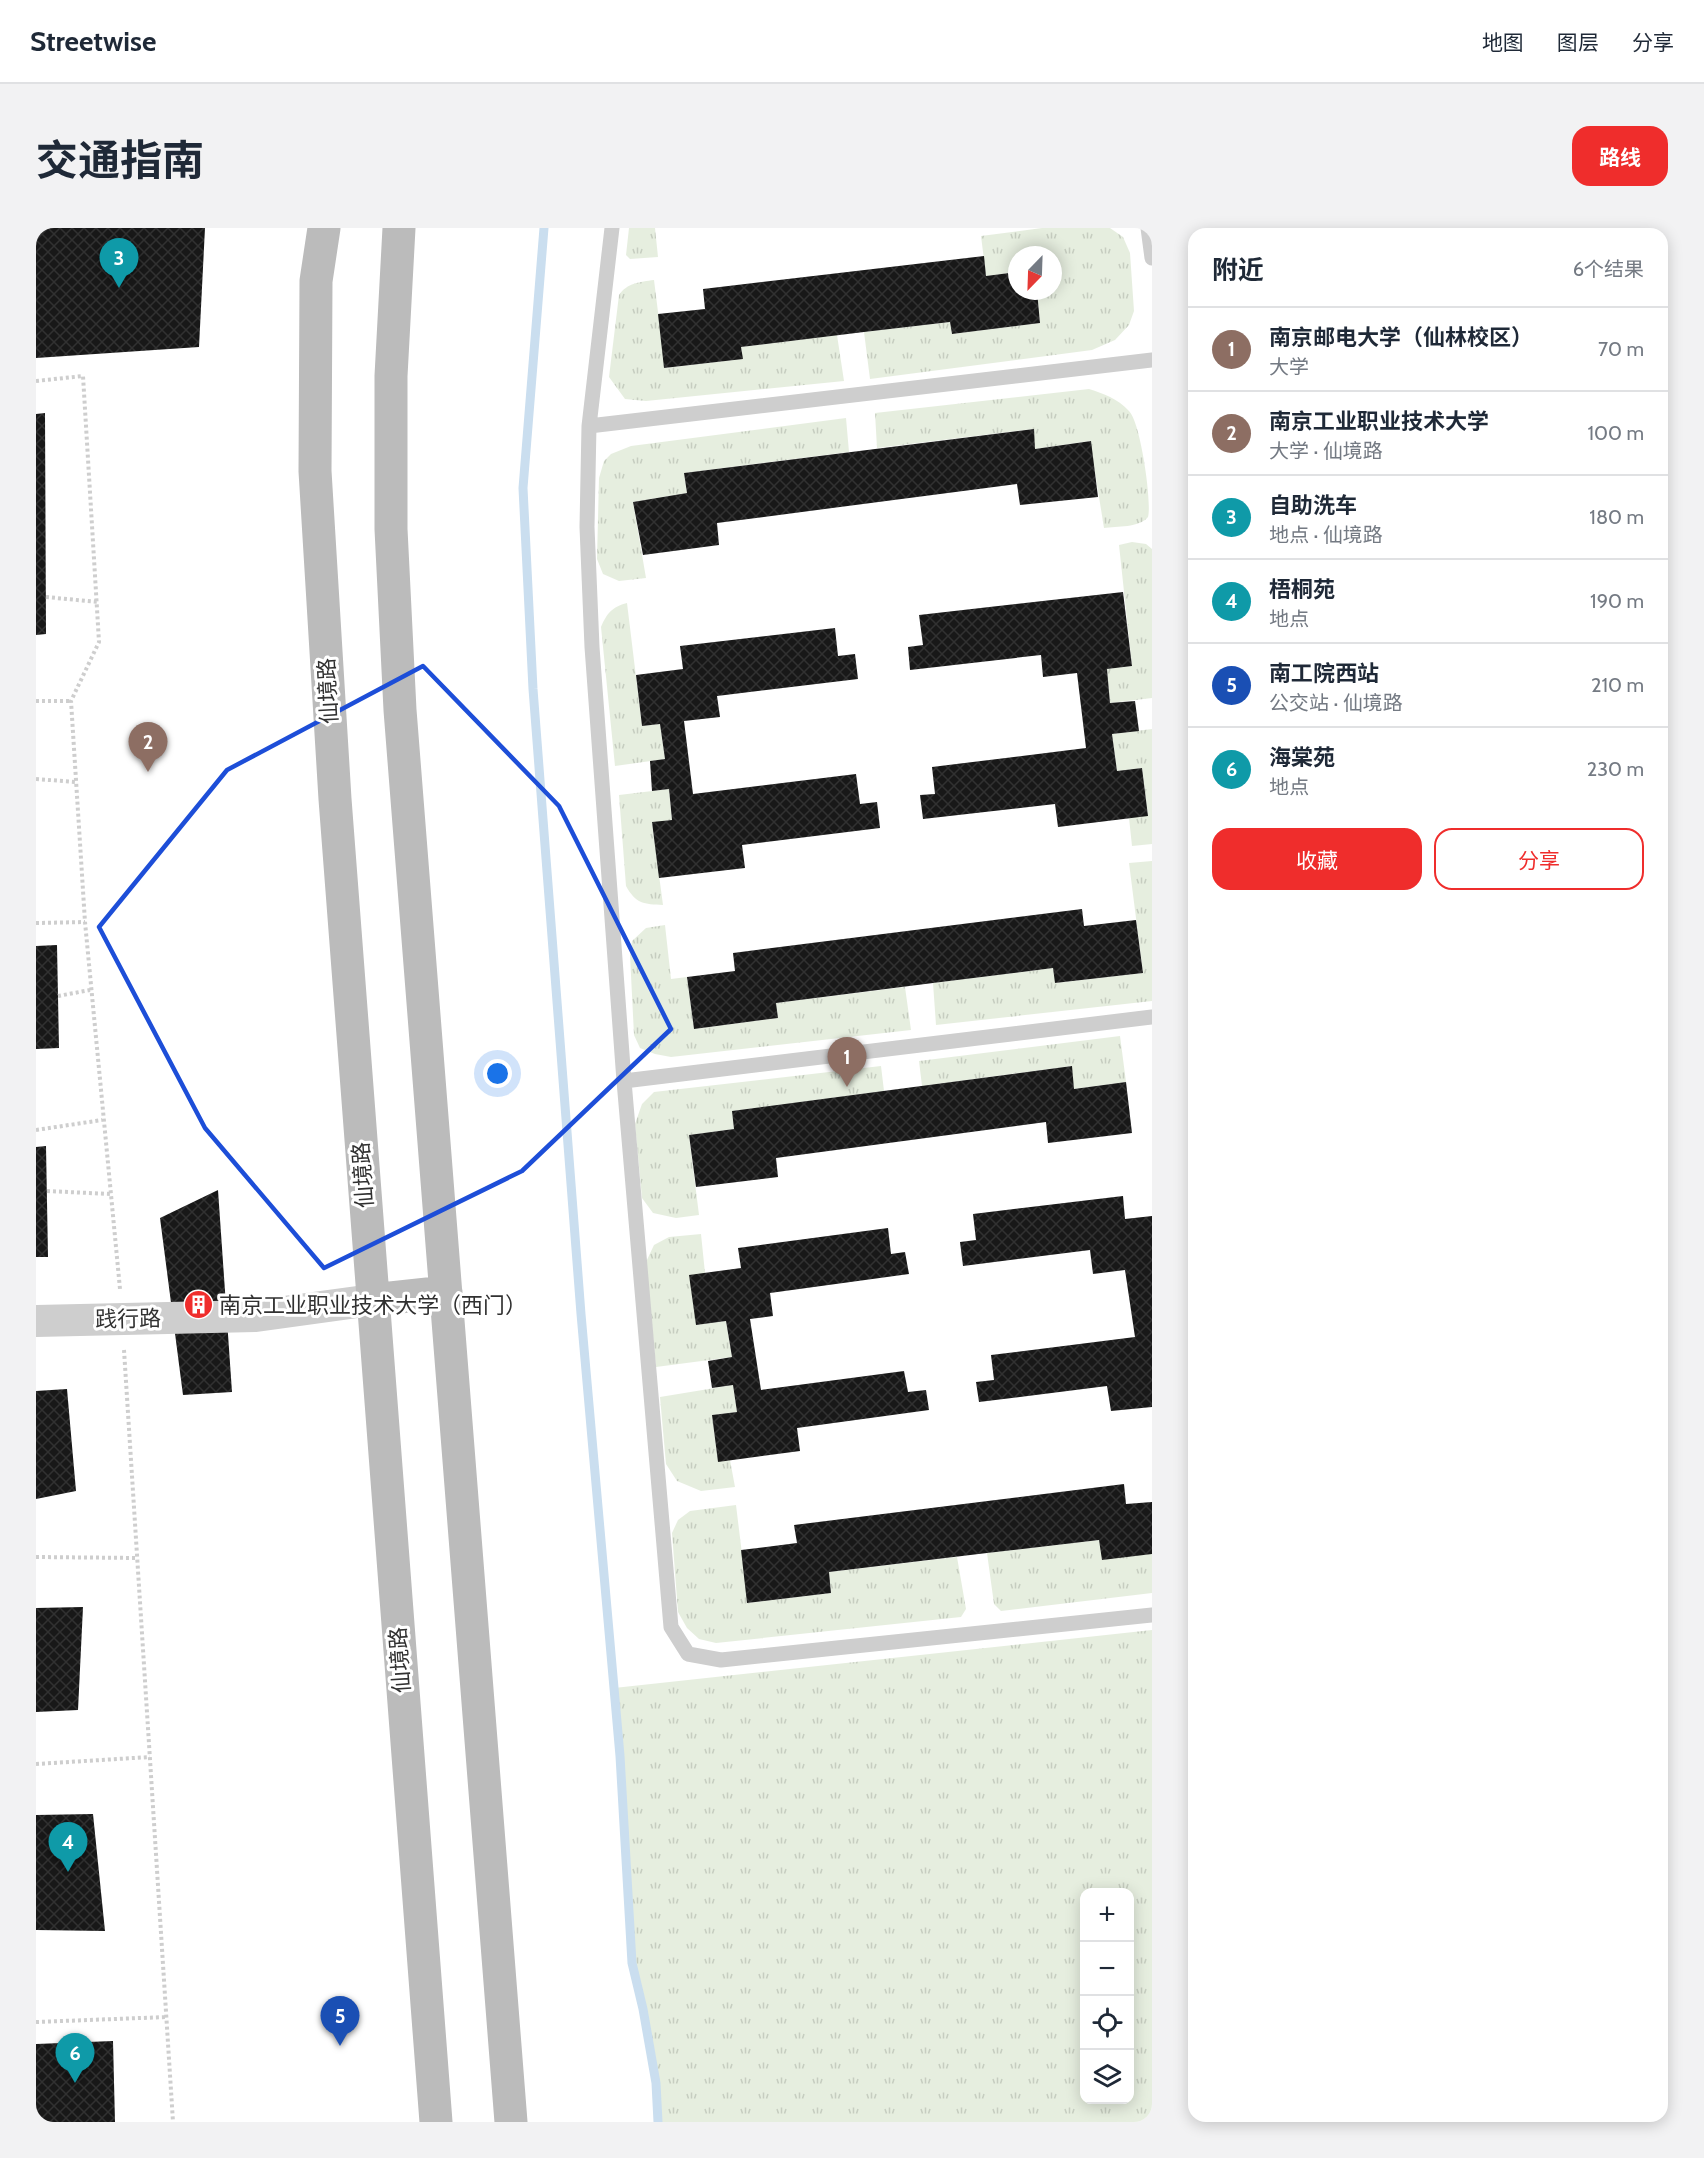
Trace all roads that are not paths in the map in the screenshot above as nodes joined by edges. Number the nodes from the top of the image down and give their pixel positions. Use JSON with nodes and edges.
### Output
{"nodes":[{"id":1,"x":324,"y":228,"type":"edge"},
{"id":2,"x":399,"y":228,"type":"edge"},
{"id":3,"x":612,"y":228,"type":"edge"},
{"id":4,"x":1148,"y":228,"type":"edge"},
{"id":5,"x":1152,"y":258,"type":"edge"},
{"id":6,"x":1152,"y":360,"type":"edge"},
{"id":7,"x":589,"y":426,"type":"junction"},
{"id":8,"x":1152,"y":1017,"type":"edge"},
{"id":9,"x":624,"y":1081,"type":"junction"},
{"id":10,"x":446,"y":1292,"type":"junction"},
{"id":11,"x":372,"y":1300,"type":"junction"},
{"id":12,"x":36,"y":1321,"type":"edge"},
{"id":13,"x":1152,"y":1615,"type":"edge"},
{"id":14,"x":436,"y":2122,"type":"edge"},
{"id":15,"x":511,"y":2122,"type":"edge"}],
"edges":[{"from":1,"to":11,"type":"main road","name":"仙境路"},
{"from":2,"to":10,"type":"main road"},
{"from":3,"to":7,"type":"lane"},
{"from":4,"to":5,"type":"lane"},
{"from":6,"to":7,"type":"lane"},
{"from":7,"to":9,"type":"lane"},
{"from":8,"to":9,"type":"lane"},
{"from":9,"to":13,"type":"lane"},
{"from":10,"to":11,"type":"main road"},
{"from":10,"to":15,"type":"main road"},
{"from":11,"to":12,"type":"street","name":"践行路"},
{"from":11,"to":14,"type":"main road","name":"仙境路"}]}
